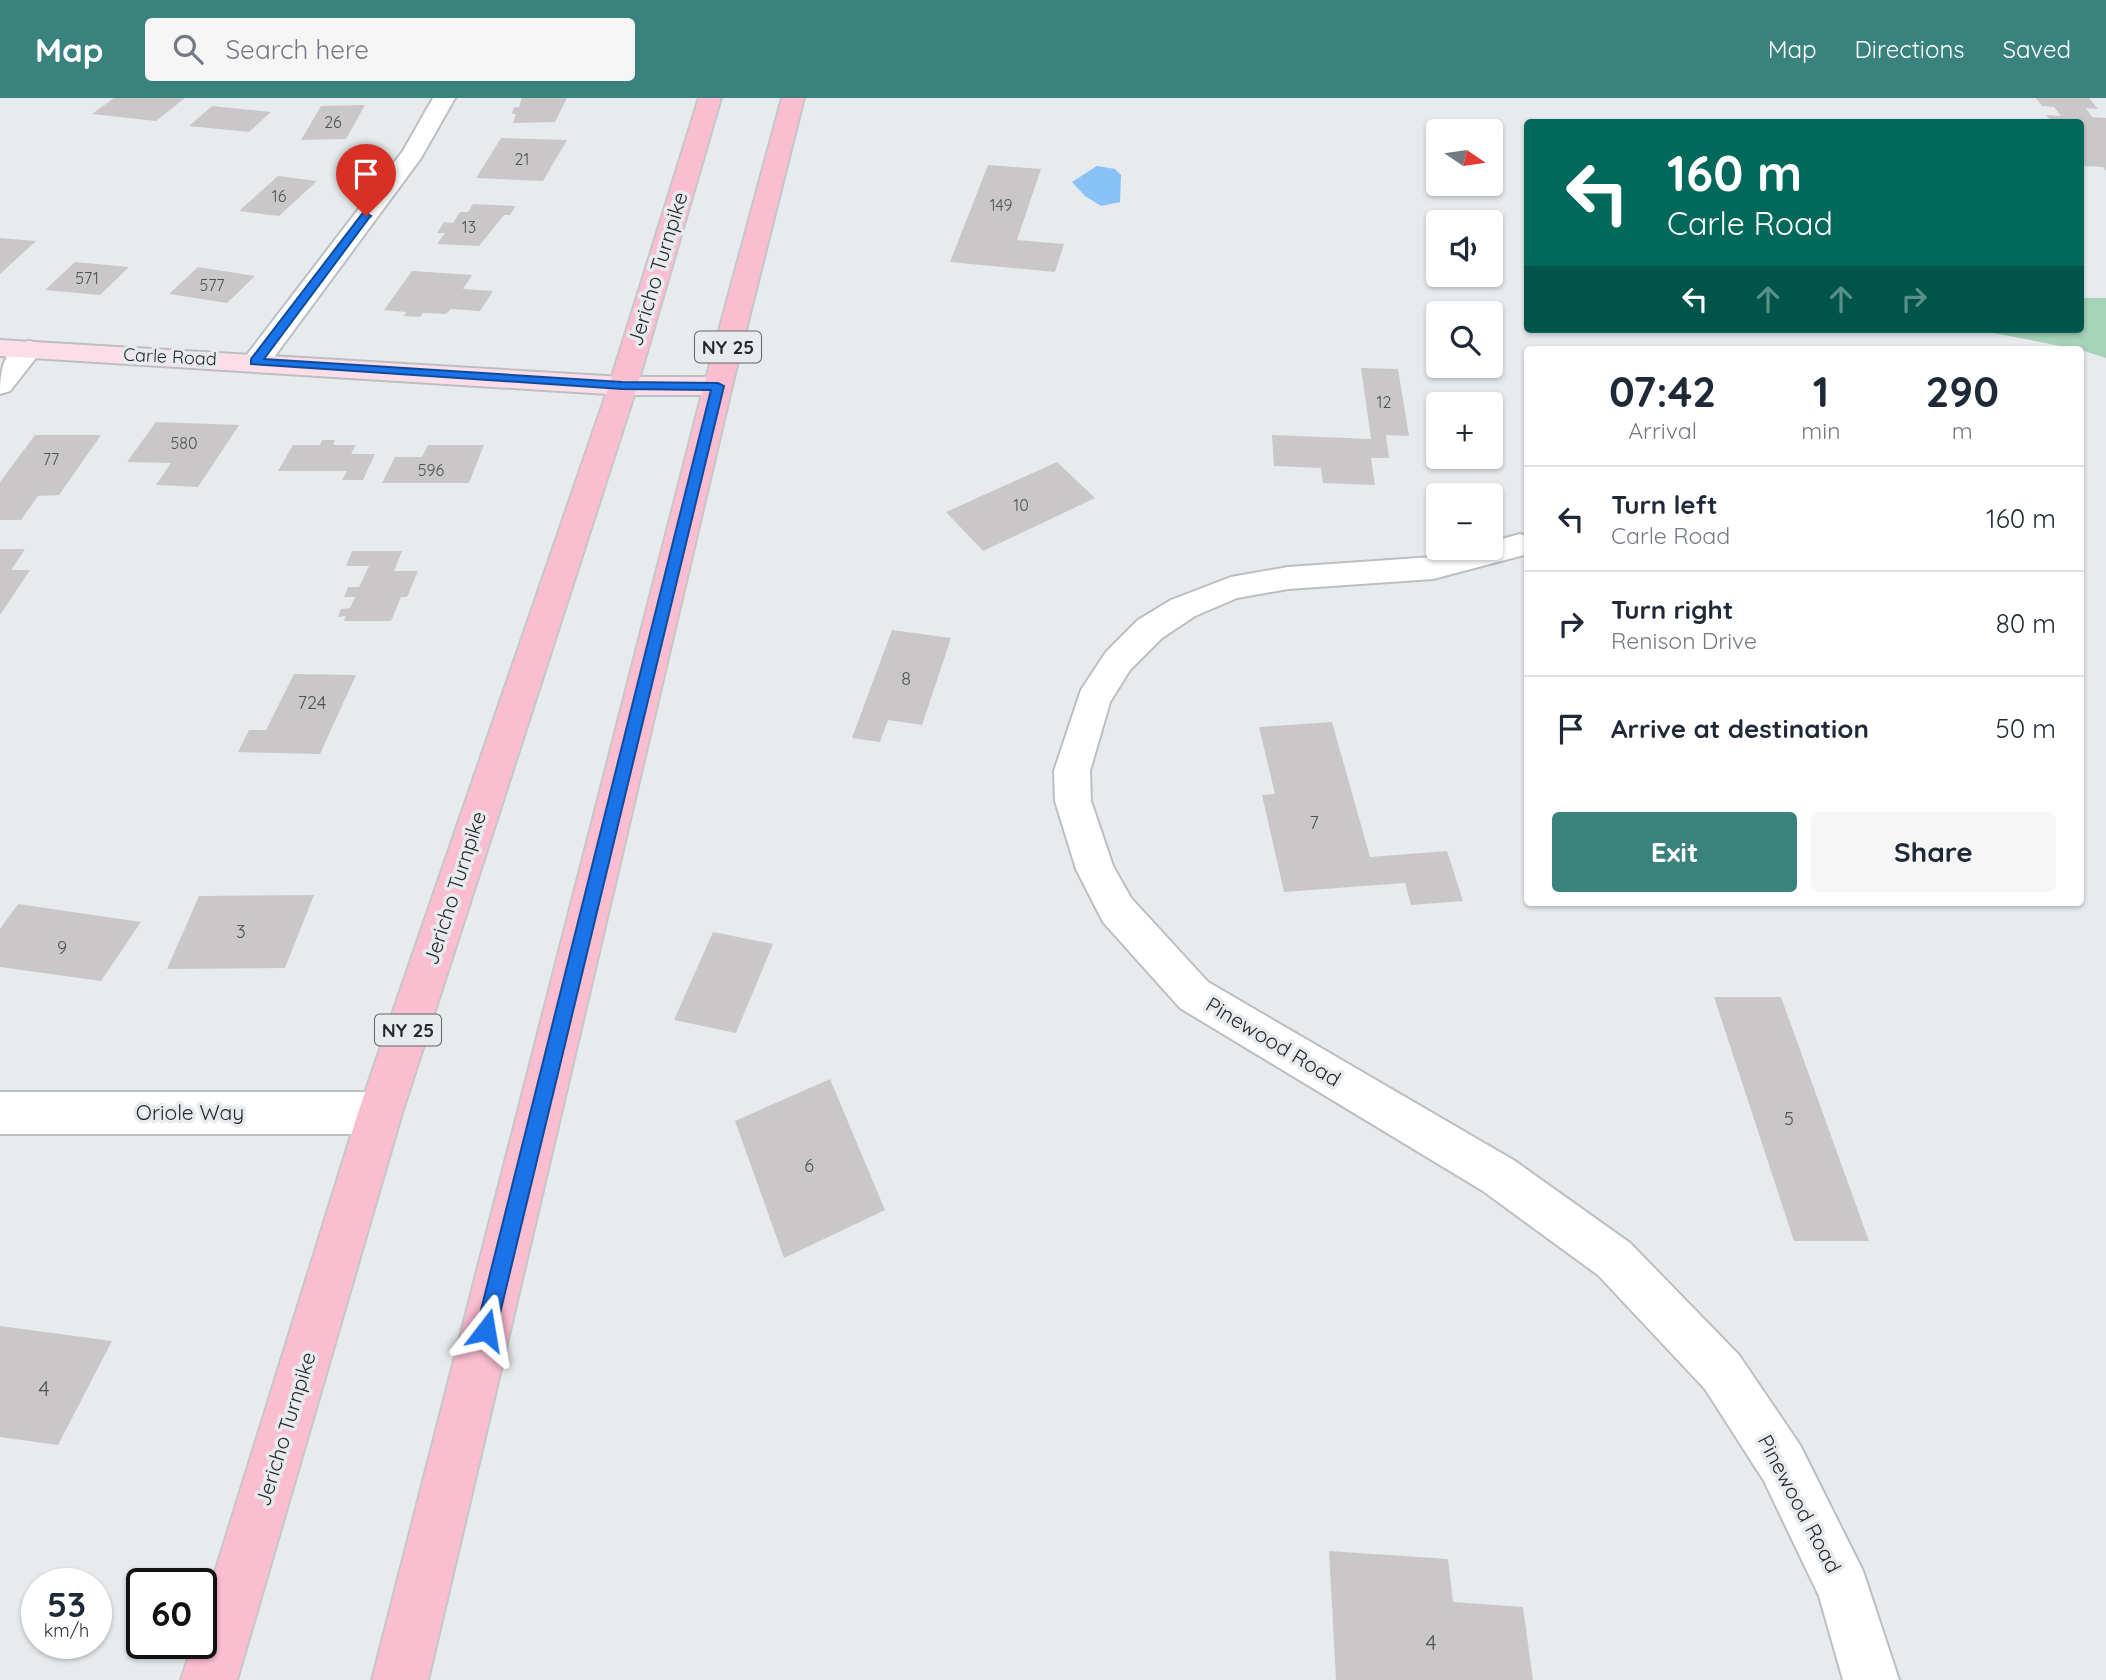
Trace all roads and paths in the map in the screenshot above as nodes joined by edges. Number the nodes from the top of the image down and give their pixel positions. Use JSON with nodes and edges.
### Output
{"nodes":[{"id":1,"x":444,"y":98,"type":"edge"},
{"id":2,"x":710,"y":98,"type":"edge"},
{"id":3,"x":793,"y":98,"type":"edge"},
{"id":4,"x":0,"y":348,"type":"edge"},
{"id":5,"x":29,"y":349,"type":"junction"},
{"id":6,"x":256,"y":362,"type":"junction"},
{"id":7,"x":0,"y":385,"type":"edge"},
{"id":8,"x":622,"y":386,"type":"junction"},
{"id":9,"x":718,"y":386,"type":"junction"},
{"id":10,"x":1520,"y":545,"type":"dead end"},
{"id":11,"x":0,"y":1113,"type":"edge"},
{"id":12,"x":380,"y":1113,"type":"junction"},
{"id":13,"x":208,"y":1680,"type":"edge"},
{"id":14,"x":400,"y":1680,"type":"edge"},
{"id":15,"x":1871,"y":1680,"type":"edge"}],
"edges":[{"from":1,"to":6,"type":"street"},
{"from":2,"to":8,"type":"main road","name":"Jericho Turnpike","number":"NY 25"},
{"from":3,"to":9,"type":"main road","number":"NY 25"},
{"from":4,"to":5,"type":"street","name":"Carle Road"},
{"from":5,"to":6,"type":"street","name":"Carle Road"},
{"from":5,"to":7,"type":"street"},
{"from":6,"to":8,"type":"street","name":"Carle Road"},
{"from":8,"to":9,"type":"street","name":"Carle Road"},
{"from":8,"to":12,"type":"main road","name":"Jericho Turnpike","number":"NY 25"},
{"from":9,"to":14,"type":"main road","number":"NY 25"},
{"from":10,"to":15,"type":"street","name":"Pinewood Road"},
{"from":11,"to":12,"type":"street","name":"Oriole Way"},
{"from":12,"to":13,"type":"main road","name":"Jericho Turnpike","number":"NY 25"}]}
